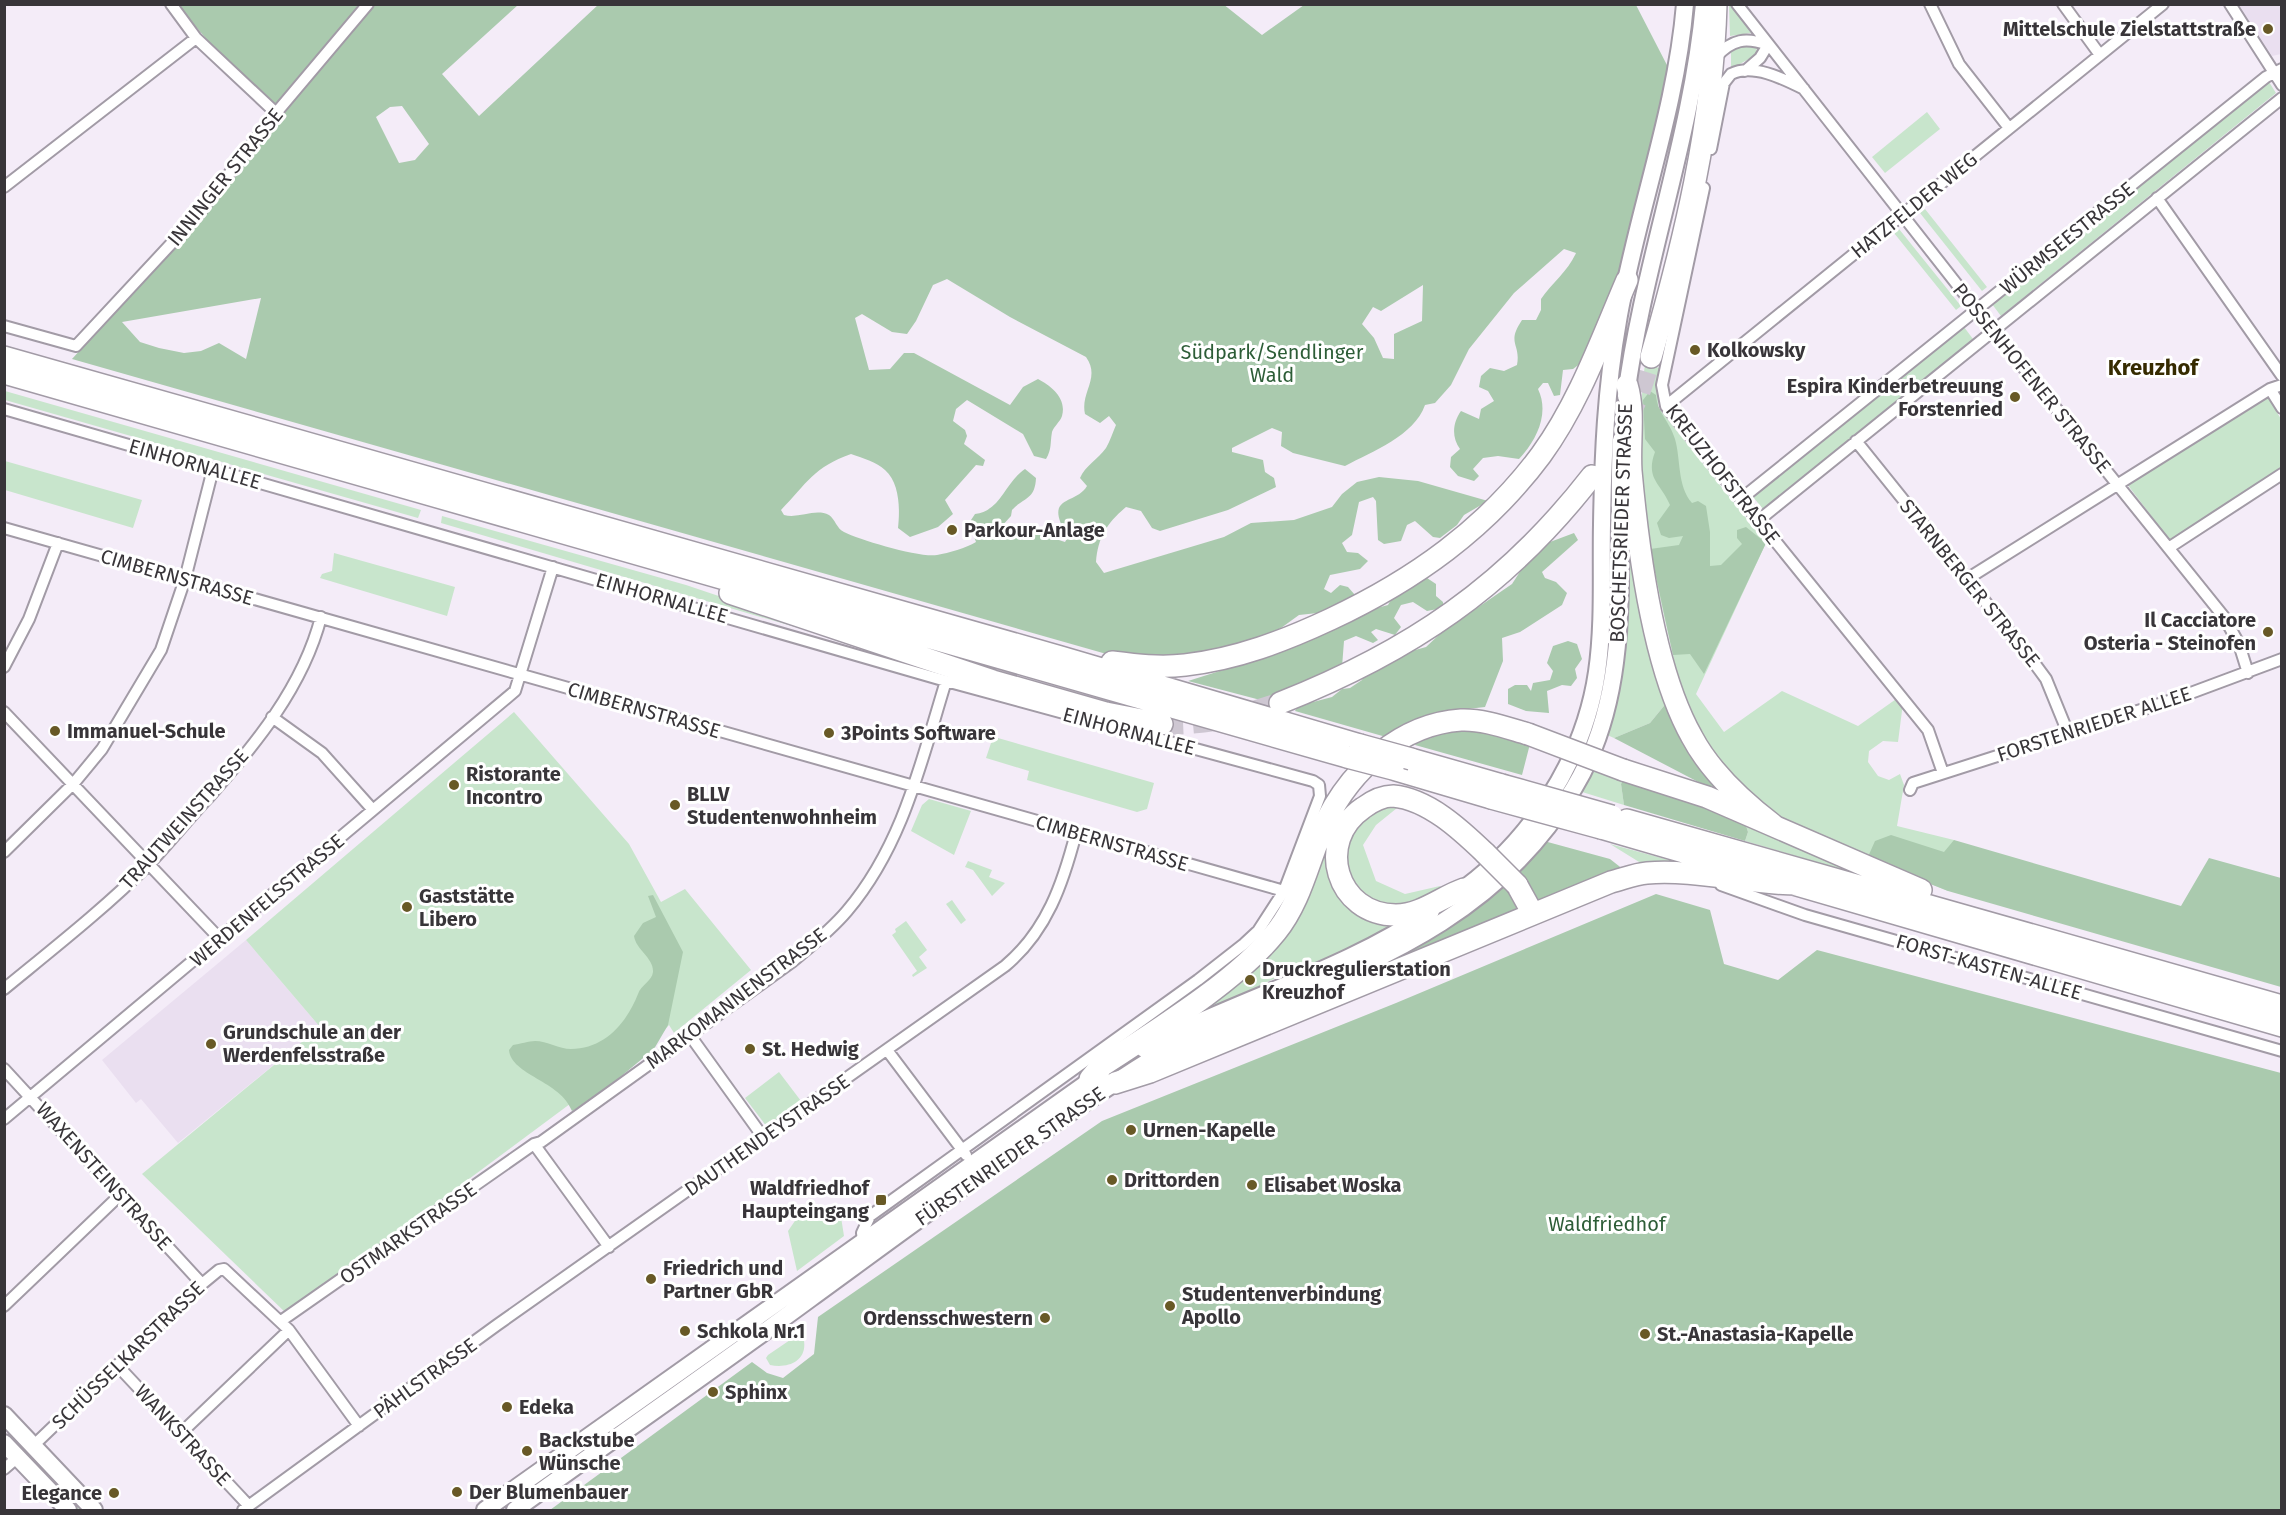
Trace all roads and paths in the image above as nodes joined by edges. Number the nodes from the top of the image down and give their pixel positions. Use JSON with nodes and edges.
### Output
{"nodes":[{"id":1,"x":171,"y":4,"type":"edge"},
{"id":2,"x":368,"y":4,"type":"edge"},
{"id":3,"x":1685,"y":4,"type":"edge"},
{"id":4,"x":1704,"y":4,"type":"edge"},
{"id":5,"x":1716,"y":4,"type":"edge"},
{"id":6,"x":1737,"y":4,"type":"edge"},
{"id":7,"x":1930,"y":4,"type":"edge"},
{"id":8,"x":2063,"y":4,"type":"edge"},
{"id":9,"x":2163,"y":4,"type":"edge"},
{"id":10,"x":2230,"y":4,"type":"edge"},
{"id":11,"x":196,"y":38,"type":"junction"},
{"id":12,"x":1768,"y":45,"type":"junction"},
{"id":13,"x":2100,"y":55,"type":"junction"},
{"id":14,"x":1711,"y":70,"type":"junction"},
{"id":15,"x":1745,"y":70,"type":"junction"},
{"id":16,"x":2278,"y":71,"type":"edge"},
{"id":17,"x":2282,"y":85,"type":"edge"},
{"id":18,"x":1803,"y":89,"type":"junction"},
{"id":19,"x":2282,"y":98,"type":"edge"},
{"id":20,"x":276,"y":113,"type":"junction"},
{"id":21,"x":2009,"y":128,"type":"junction"},
{"id":22,"x":4,"y":187,"type":"edge"},
{"id":23,"x":2157,"y":198,"type":"junction"},
{"id":24,"x":1902,"y":215,"type":"junction"},
{"id":25,"x":1627,"y":280,"type":"junction"},
{"id":26,"x":1977,"y":310,"type":"junction"},
{"id":27,"x":4,"y":326,"type":"edge"},
{"id":28,"x":1993,"y":330,"type":"junction"},
{"id":29,"x":4,"y":357,"type":"edge"},
{"id":30,"x":1651,"y":357,"type":"tunnel mouth"},
{"id":31,"x":4,"y":373,"type":"edge"},
{"id":32,"x":2282,"y":376,"type":"edge"},
{"id":33,"x":1628,"y":384,"type":"junction"},
{"id":34,"x":2282,"y":385,"type":"edge"},
{"id":35,"x":2270,"y":389,"type":"junction"},
{"id":36,"x":1666,"y":406,"type":"junction"},
{"id":37,"x":4,"y":408,"type":"edge"},
{"id":38,"x":2282,"y":408,"type":"edge"},
{"id":39,"x":1856,"y":441,"type":"junction"},
{"id":40,"x":213,"y":469,"type":"junction"},
{"id":41,"x":2282,"y":474,"type":"edge"},
{"id":42,"x":1592,"y":476,"type":"dead end"},
{"id":43,"x":2119,"y":484,"type":"junction"},
{"id":44,"x":1741,"y":499,"type":"junction"},
{"id":45,"x":1759,"y":520,"type":"junction"},
{"id":46,"x":4,"y":528,"type":"edge"},
{"id":47,"x":58,"y":543,"type":"junction"},
{"id":48,"x":2170,"y":547,"type":"junction"},
{"id":49,"x":640,"y":553,"type":"junction"},
{"id":50,"x":553,"y":567,"type":"junction"},
{"id":51,"x":184,"y":579,"type":"junction"},
{"id":52,"x":1968,"y":579,"type":"junction"},
{"id":53,"x":321,"y":617,"type":"junction"},
{"id":54,"x":1061,"y":657,"type":"junction"},
{"id":55,"x":2282,"y":659,"type":"edge"},
{"id":56,"x":4,"y":667,"type":"edge"},
{"id":57,"x":2248,"y":673,"type":"junction"},
{"id":58,"x":522,"y":674,"type":"junction"},
{"id":59,"x":946,"y":681,"type":"junction"},
{"id":60,"x":1280,"y":703,"type":"tunnel mouth"},
{"id":61,"x":4,"y":712,"type":"edge"},
{"id":62,"x":272,"y":717,"type":"junction"},
{"id":63,"x":1162,"y":724,"type":"tunnel mouth"},
{"id":64,"x":2068,"y":733,"type":"junction"},
{"id":65,"x":1354,"y":751,"type":"junction"},
{"id":66,"x":1943,"y":773,"type":"junction"},
{"id":67,"x":74,"y":783,"type":"junction"},
{"id":68,"x":915,"y":785,"type":"junction"},
{"id":69,"x":1319,"y":785,"type":"joint"},
{"id":70,"x":1910,"y":790,"type":"dead end"},
{"id":71,"x":374,"y":810,"type":"junction"},
{"id":72,"x":1606,"y":822,"type":"junction"},
{"id":73,"x":1776,"y":826,"type":"junction"},
{"id":74,"x":1076,"y":833,"type":"junction"},
{"id":75,"x":1513,"y":842,"type":"joint"},
{"id":76,"x":1531,"y":849,"type":"joint"},
{"id":77,"x":4,"y":852,"type":"edge"},
{"id":78,"x":149,"y":863,"type":"junction"},
{"id":79,"x":1698,"y":876,"type":"junction"},
{"id":80,"x":1797,"y":884,"type":"junction"},
{"id":81,"x":1464,"y":889,"type":"junction"},
{"id":82,"x":1284,"y":891,"type":"junction"},
{"id":83,"x":1533,"y":914,"type":"junction"},
{"id":84,"x":2015,"y":929,"type":"junction"},
{"id":85,"x":220,"y":939,"type":"junction"},
{"id":86,"x":4,"y":989,"type":"edge"},
{"id":87,"x":2282,"y":1005,"type":"edge"},
{"id":88,"x":2282,"y":1026,"type":"edge"},
{"id":89,"x":689,"y":1034,"type":"junction"},
{"id":90,"x":887,"y":1050,"type":"junction"},
{"id":91,"x":2282,"y":1051,"type":"edge"},
{"id":92,"x":4,"y":1069,"type":"edge"},
{"id":93,"x":1086,"y":1071,"type":"junction"},
{"id":94,"x":1115,"y":1083,"type":"junction"},
{"id":95,"x":32,"y":1097,"type":"junction"},
{"id":96,"x":4,"y":1119,"type":"edge"},
{"id":97,"x":763,"y":1137,"type":"junction"},
{"id":98,"x":534,"y":1144,"type":"junction"},
{"id":99,"x":967,"y":1157,"type":"junction"},
{"id":100,"x":120,"y":1195,"type":"junction"},
{"id":101,"x":609,"y":1246,"type":"junction"},
{"id":102,"x":202,"y":1284,"type":"junction"},
{"id":103,"x":4,"y":1306,"type":"edge"},
{"id":104,"x":281,"y":1321,"type":"junction"},
{"id":105,"x":289,"y":1330,"type":"junction"},
{"id":106,"x":738,"y":1340,"type":"junction"},
{"id":107,"x":117,"y":1365,"type":"junction"},
{"id":108,"x":4,"y":1416,"type":"edge"},
{"id":109,"x":359,"y":1426,"type":"junction"},
{"id":110,"x":181,"y":1433,"type":"junction"},
{"id":111,"x":4,"y":1443,"type":"edge"},
{"id":112,"x":34,"y":1445,"type":"junction"},
{"id":113,"x":18,"y":1457,"type":"junction"},
{"id":114,"x":4,"y":1469,"type":"edge"},
{"id":115,"x":246,"y":1508,"type":"edge"},
{"id":116,"x":68,"y":1510,"type":"edge"},
{"id":117,"x":94,"y":1510,"type":"edge"},
{"id":118,"x":485,"y":1510,"type":"edge"},
{"id":119,"x":515,"y":1510,"type":"edge"}],
"edges":[{"from":1,"to":11,"type":"street"},
{"from":2,"to":20,"type":"street","name":"INNINGER STRASSE"},
{"from":3,"to":25,"type":"main road","name":"BOSCHETSRIEDER STRASSE"},
{"from":4,"to":33,"type":"main road","name":"BOSCHETSRIEDER STRASSE"},
{"from":5,"to":14,"type":"highway"},
{"from":6,"to":12,"type":"street","name":"POSSENHOFENER STRASSE"},
{"from":7,"to":21,"type":"street"},
{"from":8,"to":13,"type":"street"},
{"from":9,"to":13,"type":"street","name":"HATZFELDER WEG"},
{"from":10,"to":16,"type":"street"},
{"from":11,"to":20,"type":"street"},
{"from":11,"to":22,"type":"street"},
{"from":12,"to":14,"type":"street"},
{"from":12,"to":15,"type":"street"},
{"from":12,"to":18,"type":"street","name":"POSSENHOFENER STRASSE"},
{"from":13,"to":21,"type":"street","name":"HATZFELDER WEG"},
{"from":14,"to":30,"type":"highway"},
{"from":15,"to":18,"type":"street","name":"POSSENHOFENER STRASSE"},
{"from":15,"to":36,"type":"street","name":"KREUZHOFSTRASSE"},
{"from":16,"to":17,"type":"street"},
{"from":16,"to":26,"type":"street","name":"WÜRMSEESTRASSE"},
{"from":18,"to":24,"type":"street","name":"POSSENHOFENER STRASSE"},
{"from":19,"to":23,"type":"street","name":"WÜRMSEESTRASSE"},
{"from":20,"to":27,"type":"street","name":"INNINGER STRASSE"},
{"from":21,"to":24,"type":"street","name":"HATZFELDER WEG"},
{"from":23,"to":28,"type":"street","name":"WÜRMSEESTRASSE"},
{"from":23,"to":32,"type":"street"},
{"from":24,"to":26,"type":"street","name":"POSSENHOFENER STRASSE"},
{"from":24,"to":36,"type":"street","name":"HATZFELDER WEG"},
{"from":25,"to":54,"type":"highway"},
{"from":25,"to":75,"type":"main road","name":"BOSCHETSRIEDER STRASSE"},
{"from":26,"to":28,"type":"street","name":"POSSENHOFENER STRASSE"},
{"from":26,"to":44,"type":"street","name":"WÜRMSEESTRASSE"},
{"from":28,"to":39,"type":"street","name":"WÜRMSEESTRASSE"},
{"from":28,"to":43,"type":"street","name":"POSSENHOFENER STRASSE"},
{"from":29,"to":54,"type":"highway"},
{"from":31,"to":49,"type":"highway"},
{"from":33,"to":73,"type":"highway"},
{"from":33,"to":76,"type":"main road","name":"BOSCHETSRIEDER STRASSE"},
{"from":34,"to":35,"type":"street"},
{"from":35,"to":38,"type":"street"},
{"from":35,"to":43,"type":"street"},
{"from":36,"to":44,"type":"street","name":"KREUZHOFSTRASSE"},
{"from":37,"to":40,"type":"street","name":"EINHORNALLEE"},
{"from":39,"to":45,"type":"street","name":"WÜRMSEESTRASSE"},
{"from":39,"to":52,"type":"street","name":"STARNBERGER STRASSE"},
{"from":40,"to":50,"type":"street","name":"EINHORNALLEE"},
{"from":40,"to":51,"type":"street"},
{"from":41,"to":48,"type":"street"},
{"from":42,"to":60,"type":"highway"},
{"from":43,"to":48,"type":"street","name":"POSSENHOFENER STRASSE"},
{"from":43,"to":52,"type":"street"},
{"from":44,"to":45,"type":"street","name":"KREUZHOFSTRASSE"},
{"from":45,"to":66,"type":"street","name":"KREUZHOFSTRASSE"},
{"from":46,"to":47,"type":"street","name":"CIMBERNSTRASSE"},
{"from":47,"to":51,"type":"street","name":"CIMBERNSTRASSE"},
{"from":47,"to":56,"type":"street"},
{"from":48,"to":57,"type":"street","name":"POSSENHOFENER STRASSE"},
{"from":49,"to":63,"type":"highway"},
{"from":49,"to":65,"type":"highway"},
{"from":50,"to":58,"type":"street","name":"WERDENFELSSTRASSE"},
{"from":50,"to":59,"type":"street","name":"EINHORNALLEE"},
{"from":51,"to":53,"type":"street","name":"CIMBERNSTRASSE"},
{"from":51,"to":67,"type":"street"},
{"from":52,"to":64,"type":"street","name":"STARNBERGER STRASSE"},
{"from":53,"to":58,"type":"street","name":"CIMBERNSTRASSE"},
{"from":53,"to":62,"type":"street","name":"TRAUTWEINSTRASSE"},
{"from":54,"to":65,"type":"highway"},
{"from":55,"to":57,"type":"street","name":"FORSTENRIEDER ALLEE"},
{"from":57,"to":64,"type":"street","name":"FORSTENRIEDER ALLEE"},
{"from":58,"to":68,"type":"street","name":"CIMBERNSTRASSE"},
{"from":58,"to":71,"type":"street","name":"WERDENFELSSTRASSE"},
{"from":59,"to":68,"type":"street","name":"MARKOMANNENSTRASSE"},
{"from":59,"to":69,"type":"street","name":"EINHORNALLEE"},
{"from":61,"to":67,"type":"street"},
{"from":62,"to":71,"type":"street"},
{"from":62,"to":78,"type":"street","name":"TRAUTWEINSTRASSE"},
{"from":64,"to":66,"type":"street","name":"FORSTENRIEDER ALLEE"},
{"from":65,"to":72,"type":"highway","bridge":true},
{"from":66,"to":70,"type":"street","name":"FORSTENRIEDER ALLEE"},
{"from":67,"to":77,"type":"street"},
{"from":67,"to":78,"type":"street"},
{"from":68,"to":74,"type":"street","name":"CIMBERNSTRASSE"},
{"from":68,"to":89,"type":"street","name":"MARKOMANNENSTRASSE"},
{"from":69,"to":82,"type":"street","name":"FÜRSTENRIEDER STRASSE"},
{"from":71,"to":85,"type":"street","name":"WERDENFELSSTRASSE"},
{"from":72,"to":80,"type":"highway"},
{"from":72,"to":84,"type":"highway"},
{"from":73,"to":84,"type":"highway"},
{"from":73,"to":93,"type":"highway","bridge":true},
{"from":74,"to":82,"type":"street","name":"CIMBERNSTRASSE"},
{"from":74,"to":90,"type":"street","name":"DAUTHENDEYSTRASSE"},
{"from":75,"to":81,"type":"main road","name":"FÜRSTENRIEDER STRASSE"},
{"from":76,"to":94,"type":"main road","name":"FÜRSTENRIEDER STRASSE"},
{"from":78,"to":85,"type":"street"},
{"from":78,"to":86,"type":"street","name":"TRAUTWEINSTRASSE"},
{"from":79,"to":80,"type":"highway"},
{"from":79,"to":83,"type":"highway"},
{"from":79,"to":91,"type":"street","name":"FORST-KASTEN-ALLEE"},
{"from":80,"to":88,"type":"highway"},
{"from":81,"to":83,"type":"highway","bridge":true},
{"from":81,"to":93,"type":"main road","name":"FÜRSTENRIEDER STRASSE"},
{"from":82,"to":93,"type":"street","name":"FÜRSTENRIEDER STRASSE"},
{"from":83,"to":94,"type":"highway"},
{"from":84,"to":87,"type":"highway"},
{"from":85,"to":95,"type":"street","name":"WERDENFELSSTRASSE"},
{"from":89,"to":97,"type":"street"},
{"from":89,"to":98,"type":"street","name":"MARKOMANNENSTRASSE"},
{"from":90,"to":97,"type":"street","name":"DAUTHENDEYSTRASSE"},
{"from":90,"to":99,"type":"street"},
{"from":92,"to":95,"type":"street","name":"WAXENSTEINSTRASSE"},
{"from":93,"to":99,"type":"main road","name":"FÜRSTENRIEDER STRASSE"},
{"from":94,"to":106,"type":"main road","name":"FÜRSTENRIEDER STRASSE"},
{"from":95,"to":96,"type":"street","name":"WERDENFELSSTRASSE"},
{"from":95,"to":100,"type":"street","name":"WAXENSTEINSTRASSE"},
{"from":97,"to":101,"type":"street","name":"DAUTHENDEYSTRASSE"},
{"from":98,"to":101,"type":"street"},
{"from":98,"to":104,"type":"street","name":"OSTMARKSTRASSE"},
{"from":99,"to":106,"type":"main road","name":"FÜRSTENRIEDER STRASSE"},
{"from":100,"to":102,"type":"street","name":"WAXENSTEINSTRASSE"},
{"from":100,"to":103,"type":"street"},
{"from":101,"to":109,"type":"street","name":"PÄHLSTRASSE"},
{"from":102,"to":104,"type":"street","name":"SCHÜSSELKARSTRASSE"},
{"from":102,"to":107,"type":"street","name":"SCHÜSSELKARSTRASSE"},
{"from":104,"to":105,"type":"street"},
{"from":105,"to":109,"type":"street"},
{"from":105,"to":110,"type":"street"},
{"from":106,"to":118,"type":"main road","name":"FÜRSTENRIEDER STRASSE"},
{"from":106,"to":119,"type":"main road","name":"FÜRSTENRIEDER STRASSE"},
{"from":107,"to":110,"type":"street","name":"WANKSTRASSE"},
{"from":107,"to":112,"type":"street","name":"SCHÜSSELKARSTRASSE"},
{"from":108,"to":112,"type":"main road"},
{"from":109,"to":115,"type":"street","name":"PÄHLSTRASSE"},
{"from":110,"to":115,"type":"street","name":"WANKSTRASSE"},
{"from":111,"to":113,"type":"main road"},
{"from":112,"to":117,"type":"main road"},
{"from":113,"to":114,"type":"street"},
{"from":113,"to":116,"type":"main road"}]}
